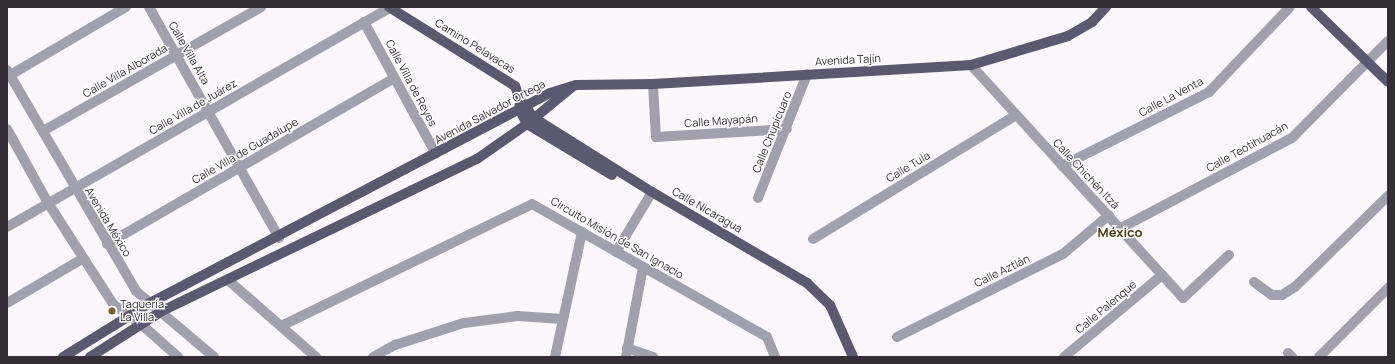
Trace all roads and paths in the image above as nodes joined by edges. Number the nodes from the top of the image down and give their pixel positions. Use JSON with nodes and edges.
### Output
{"nodes":[{"id":1,"x":126,"y":7,"type":"edge"},
{"id":2,"x":149,"y":7,"type":"edge"},
{"id":3,"x":260,"y":7,"type":"edge"},
{"id":4,"x":390,"y":7,"type":"edge"},
{"id":5,"x":1106,"y":7,"type":"edge"},
{"id":6,"x":1290,"y":7,"type":"edge"},
{"id":7,"x":1311,"y":7,"type":"edge"},
{"id":8,"x":364,"y":22,"type":"junction"},
{"id":9,"x":1388,"y":41,"type":"edge"},
{"id":10,"x":177,"y":55,"type":"junction"},
{"id":11,"x":1367,"y":61,"type":"junction"},
{"id":12,"x":971,"y":65,"type":"junction"},
{"id":13,"x":8,"y":74,"type":"edge"},
{"id":14,"x":807,"y":74,"type":"junction"},
{"id":15,"x":394,"y":78,"type":"junction"},
{"id":16,"x":1388,"y":82,"type":"edge"},
{"id":17,"x":653,"y":84,"type":"junction"},
{"id":18,"x":576,"y":85,"type":"junction"},
{"id":19,"x":521,"y":105,"type":"junction"},
{"id":20,"x":209,"y":112,"type":"junction"},
{"id":21,"x":1016,"y":115,"type":"junction"},
{"id":22,"x":531,"y":121,"type":"junction"},
{"id":23,"x":7,"y":129,"type":"edge"},
{"id":24,"x":787,"y":129,"type":"junction"},
{"id":25,"x":43,"y":131,"type":"junction"},
{"id":26,"x":11,"y":148,"type":"edge"},
{"id":27,"x":436,"y":154,"type":"junction"},
{"id":28,"x":1062,"y":166,"type":"junction"},
{"id":29,"x":240,"y":168,"type":"junction"},
{"id":30,"x":74,"y":188,"type":"junction"},
{"id":31,"x":651,"y":195,"type":"junction"},
{"id":32,"x":1388,"y":196,"type":"edge"},
{"id":33,"x":758,"y":198,"type":"dead end"},
{"id":34,"x":48,"y":203,"type":"junction"},
{"id":35,"x":1109,"y":215,"type":"junction"},
{"id":36,"x":7,"y":227,"type":"edge"},
{"id":37,"x":1121,"y":228,"type":"junction"},
{"id":38,"x":582,"y":232,"type":"junction"},
{"id":39,"x":279,"y":238,"type":"junction"},
{"id":40,"x":812,"y":239,"type":"dead end"},
{"id":41,"x":107,"y":244,"type":"junction"},
{"id":42,"x":616,"y":252,"type":"junction"},
{"id":43,"x":1229,"y":255,"type":"dead end"},
{"id":44,"x":82,"y":259,"type":"junction"},
{"id":45,"x":642,"y":267,"type":"junction"},
{"id":46,"x":1162,"y":275,"type":"junction"},
{"id":47,"x":228,"y":280,"type":"junction"},
{"id":48,"x":1254,"y":282,"type":"dead end"},
{"id":49,"x":1388,"y":288,"type":"edge"},
{"id":50,"x":7,"y":302,"type":"edge"},
{"id":51,"x":150,"y":303,"type":"junction"},
{"id":52,"x":162,"y":311,"type":"junction"},
{"id":53,"x":127,"y":316,"type":"junction"},
{"id":54,"x":562,"y":318,"type":"junction"},
{"id":55,"x":141,"y":324,"type":"junction"},
{"id":56,"x":281,"y":326,"type":"junction"},
{"id":57,"x":897,"y":337,"type":"dead end"},
{"id":58,"x":627,"y":353,"type":"edge"},
{"id":59,"x":63,"y":357,"type":"edge"},
{"id":60,"x":90,"y":357,"type":"edge"},
{"id":61,"x":178,"y":357,"type":"edge"},
{"id":62,"x":214,"y":357,"type":"edge"},
{"id":63,"x":316,"y":357,"type":"edge"},
{"id":64,"x":373,"y":357,"type":"edge"},
{"id":65,"x":555,"y":357,"type":"edge"},
{"id":66,"x":652,"y":357,"type":"edge"},
{"id":67,"x":775,"y":357,"type":"edge"},
{"id":68,"x":846,"y":357,"type":"edge"},
{"id":69,"x":853,"y":357,"type":"edge"},
{"id":70,"x":1064,"y":357,"type":"edge"},
{"id":71,"x":1319,"y":357,"type":"edge"}],
"edges":[{"from":1,"to":13,"type":"street"},
{"from":2,"to":10,"type":"street","name":"Calle Villa Alta"},
{"from":3,"to":10,"type":"street","name":"Calle Villa Alborada"},
{"from":4,"to":8,"type":"street","name":"Calle Villa de Juárez"},
{"from":4,"to":19,"type":"main road","name":"Camino Pelavacas"},
{"from":5,"to":12,"type":"main road","name":"Avenida Tajín"},
{"from":6,"to":28,"type":"street","name":"Calle La Venta"},
{"from":7,"to":11,"type":"main road"},
{"from":8,"to":15,"type":"street","name":"Calle Villa de Reyes"},
{"from":8,"to":20,"type":"street","name":"Calle Villa de Juárez"},
{"from":9,"to":11,"type":"street","name":"Calle Teotihuacán"},
{"from":10,"to":20,"type":"street","name":"Calle Villa Alta"},
{"from":10,"to":25,"type":"street","name":"Calle Villa Alborada"},
{"from":11,"to":16,"type":"main road"},
{"from":11,"to":37,"type":"street","name":"Calle Teotihuacán"},
{"from":12,"to":14,"type":"main road","name":"Avenida Tajín"},
{"from":12,"to":21,"type":"street","name":"Calle Chichén Itzá"},
{"from":13,"to":25,"type":"street","name":"Avenida México"},
{"from":14,"to":17,"type":"main road","name":"Avenida Tajín"},
{"from":14,"to":24,"type":"street","name":"Calle Chupícuaro"},
{"from":15,"to":27,"type":"street","name":"Calle Villa de Reyes"},
{"from":15,"to":29,"type":"street","name":"Calle Villa de Guadalupe"},
{"from":17,"to":18,"type":"main road","name":"Avenida Tajín"},
{"from":17,"to":24,"type":"street","name":"Calle Mayapán"},
{"from":18,"to":19,"type":"main road","name":"Avenida Salvador Ortega"},
{"from":18,"to":22,"type":"main road","name":"Avenida Salvador Ortega"},
{"from":19,"to":22,"type":"main road","name":"Calle Nicaragua"},
{"from":19,"to":27,"type":"main road","name":"Avenida Salvador Ortega"},
{"from":20,"to":29,"type":"street","name":"Calle Villa Alta"},
{"from":20,"to":30,"type":"street","name":"Calle Villa de Juárez"},
{"from":21,"to":28,"type":"street","name":"Calle Chichén Itzá"},
{"from":21,"to":40,"type":"street","name":"Calle Tula"},
{"from":22,"to":31,"type":"main road","name":"Calle Nicaragua"},
{"from":22,"to":47,"type":"main road","name":"Avenida Salvador Ortega"},
{"from":23,"to":26,"type":"street"},
{"from":24,"to":33,"type":"street","name":"Calle Chupícuaro"},
{"from":25,"to":30,"type":"street","name":"Avenida México"},
{"from":26,"to":34,"type":"street"},
{"from":27,"to":39,"type":"main road","name":"Avenida Salvador Ortega"},
{"from":28,"to":35,"type":"street","name":"Calle Chichén Itzá"},
{"from":29,"to":39,"type":"street","name":"Calle Villa Alta"},
{"from":29,"to":41,"type":"street","name":"Calle Villa de Guadalupe"},
{"from":30,"to":34,"type":"street","name":"Calle Villa de Juárez"},
{"from":30,"to":41,"type":"street","name":"Avenida México"},
{"from":31,"to":42,"type":"street"},
{"from":31,"to":68,"type":"main road","name":"Calle Nicaragua"},
{"from":31,"to":69,"type":"main road","name":"Calle Nicaragua"},
{"from":32,"to":48,"type":"street"},
{"from":34,"to":36,"type":"street","name":"Calle Villa de Juárez"},
{"from":34,"to":44,"type":"street"},
{"from":35,"to":37,"type":"street","name":"Calle Chichén Itzá"},
{"from":35,"to":57,"type":"street","name":"Calle Aztlán"},
{"from":37,"to":46,"type":"street","name":"Calle Chichén Itzá"},
{"from":38,"to":42,"type":"street","name":"Circuito Misión de San Ignacio"},
{"from":38,"to":54,"type":"street"},
{"from":38,"to":56,"type":"street","name":"Circuito Misión de San Ignacio"},
{"from":39,"to":51,"type":"main road","name":"Avenida Salvador Ortega"},
{"from":41,"to":51,"type":"street","name":"Avenida México"},
{"from":42,"to":45,"type":"street","name":"Circuito Misión de San Ignacio"},
{"from":43,"to":46,"type":"street","name":"Calle Chichén Itzá"},
{"from":44,"to":50,"type":"street"},
{"from":44,"to":53,"type":"street"},
{"from":45,"to":58,"type":"street"},
{"from":45,"to":67,"type":"street","name":"Circuito Misión de San Ignacio"},
{"from":46,"to":70,"type":"street","name":"Calle Palenque"},
{"from":47,"to":52,"type":"main road","name":"Avenida Salvador Ortega"},
{"from":47,"to":56,"type":"street"},
{"from":49,"to":71,"type":"street"},
{"from":51,"to":52,"type":"street","name":"Avenida México"},
{"from":51,"to":53,"type":"main road","name":"Avenida Salvador Ortega"},
{"from":52,"to":55,"type":"main road","name":"Avenida Salvador Ortega"},
{"from":52,"to":62,"type":"street","name":"Avenida México"},
{"from":53,"to":55,"type":"street"},
{"from":53,"to":59,"type":"main road","name":"Avenida Salvador Ortega"},
{"from":54,"to":64,"type":"street"},
{"from":54,"to":65,"type":"street"},
{"from":55,"to":60,"type":"main road","name":"Avenida Salvador Ortega"},
{"from":55,"to":61,"type":"street"},
{"from":56,"to":63,"type":"street"},
{"from":58,"to":66,"type":"street"}]}
